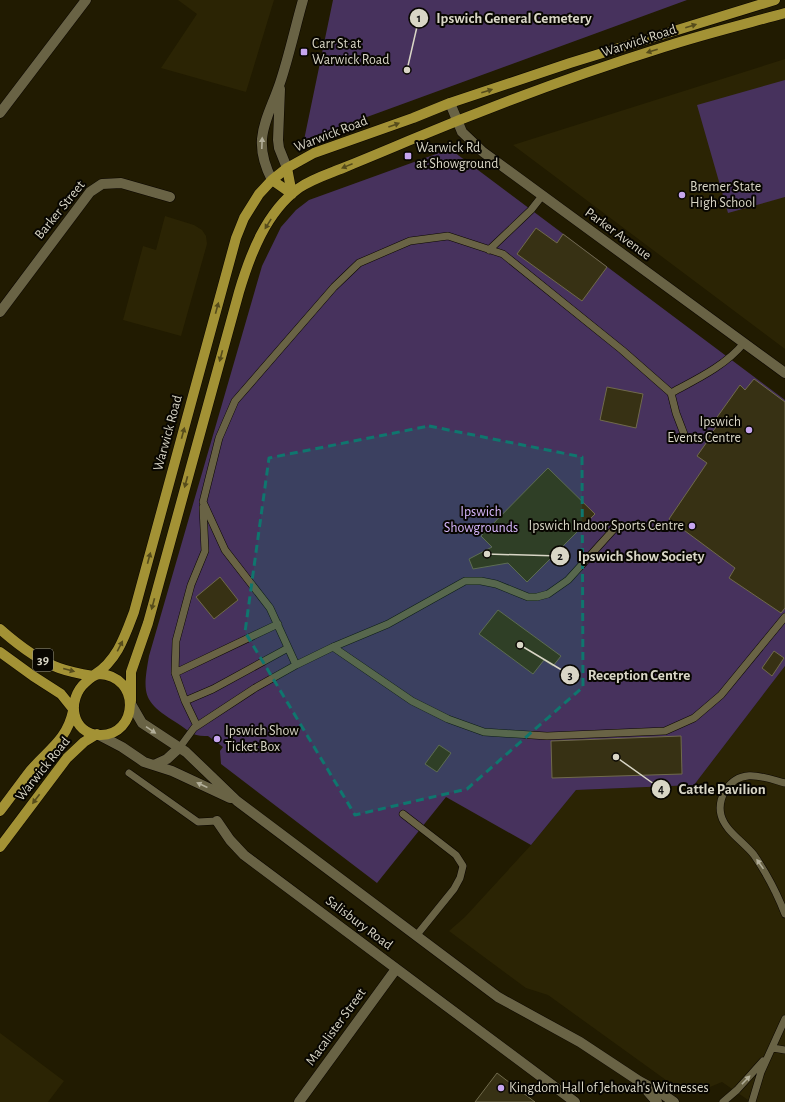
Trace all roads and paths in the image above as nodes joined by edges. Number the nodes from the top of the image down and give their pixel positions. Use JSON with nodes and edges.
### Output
{"nodes":[{"id":1,"x":86,"y":0,"type":"edge"},
{"id":2,"x":303,"y":0,"type":"edge"},
{"id":3,"x":775,"y":0,"type":"edge"},
{"id":4,"x":785,"y":13,"type":"edge"},
{"id":5,"x":280,"y":83,"type":"junction"},
{"id":6,"x":450,"y":103,"type":"junction"},
{"id":7,"x":0,"y":113,"type":"edge"},
{"id":8,"x":457,"y":121,"type":"junction"},
{"id":9,"x":287,"y":168,"type":"junction"},
{"id":10,"x":272,"y":180,"type":"junction"},
{"id":11,"x":292,"y":194,"type":"junction"},
{"id":12,"x":542,"y":196,"type":"junction"},
{"id":13,"x":170,"y":197,"type":"dead end"},
{"id":14,"x":489,"y":250,"type":"junction"},
{"id":15,"x":0,"y":312,"type":"edge"},
{"id":16,"x":744,"y":343,"type":"junction"},
{"id":17,"x":785,"y":373,"type":"edge"},
{"id":18,"x":671,"y":393,"type":"junction"},
{"id":19,"x":684,"y":434,"type":"dead end"},
{"id":20,"x":203,"y":502,"type":"junction"},
{"id":21,"x":615,"y":528,"type":"dead end"},
{"id":22,"x":785,"y":617,"type":"edge"},
{"id":23,"x":278,"y":624,"type":"junction"},
{"id":24,"x":0,"y":629,"type":"edge"},
{"id":25,"x":333,"y":647,"type":"junction"},
{"id":26,"x":288,"y":648,"type":"junction"},
{"id":27,"x":0,"y":652,"type":"edge"},
{"id":28,"x":296,"y":666,"type":"junction"},
{"id":29,"x":176,"y":673,"type":"junction"},
{"id":30,"x":93,"y":676,"type":"junction"},
{"id":31,"x":185,"y":701,"type":"junction"},
{"id":32,"x":131,"y":703,"type":"junction"},
{"id":33,"x":73,"y":710,"type":"junction"},
{"id":34,"x":197,"y":726,"type":"junction"},
{"id":35,"x":98,"y":734,"type":"junction"},
{"id":36,"x":180,"y":747,"type":"junction"},
{"id":37,"x":154,"y":764,"type":"junction"},
{"id":38,"x":129,"y":772,"type":"dead end"},
{"id":39,"x":785,"y":783,"type":"edge"},
{"id":40,"x":237,"y":801,"type":"junction"},
{"id":41,"x":0,"y":811,"type":"edge"},
{"id":42,"x":403,"y":814,"type":"dead end"},
{"id":43,"x":217,"y":821,"type":"joint"},
{"id":44,"x":0,"y":847,"type":"edge"},
{"id":45,"x":782,"y":900,"type":"edge"},
{"id":46,"x":785,"y":914,"type":"edge"},
{"id":47,"x":416,"y":936,"type":"junction"},
{"id":48,"x":396,"y":969,"type":"junction"},
{"id":49,"x":785,"y":1019,"type":"edge"},
{"id":50,"x":773,"y":1048,"type":"junction"},
{"id":51,"x":785,"y":1050,"type":"edge"},
{"id":52,"x":767,"y":1057,"type":"junction"},
{"id":53,"x":639,"y":1081,"type":"junction"},
{"id":54,"x":299,"y":1102,"type":"edge"},
{"id":55,"x":575,"y":1102,"type":"edge"},
{"id":56,"x":657,"y":1102,"type":"edge"},
{"id":57,"x":674,"y":1102,"type":"edge"},
{"id":58,"x":723,"y":1102,"type":"edge"},
{"id":59,"x":752,"y":1102,"type":"edge"}],
"edges":[{"from":1,"to":7,"type":"street"},
{"from":2,"to":5,"type":"street"},
{"from":6,"to":3,"type":"main road","name":"Warwick Road","one_way":true},
{"from":4,"to":8,"type":"main road","name":"Warwick Road","one_way":true},
{"from":5,"to":9,"type":"street"},
{"from":10,"to":5,"type":"street","one_way":true},
{"from":6,"to":8,"type":"street","name":"Parker Avenue"},
{"from":9,"to":6,"type":"main road","name":"Warwick Road","one_way":true},
{"from":8,"to":11,"type":"main road","name":"Warwick Road","one_way":true},
{"from":8,"to":12,"type":"street","name":"Parker Avenue"},
{"from":9,"to":10,"type":"main road","name":"Warwick Road"},
{"from":9,"to":11,"type":"main road"},
{"from":10,"to":11,"type":"main road"},
{"from":30,"to":10,"type":"main road","name":"Warwick Road","one_way":true},
{"from":11,"to":32,"type":"main road","name":"Warwick Road","one_way":true},
{"from":12,"to":14,"type":"lane"},
{"from":12,"to":16,"type":"street","name":"Parker Avenue"},
{"from":13,"to":15,"type":"street","name":"Barker Street"},
{"from":14,"to":18,"type":"lane"},
{"from":14,"to":20,"type":"lane"},
{"from":16,"to":17,"type":"street","name":"Parker Avenue"},
{"from":16,"to":18,"type":"lane"},
{"from":18,"to":19,"type":"lane"},
{"from":20,"to":23,"type":"lane"},
{"from":20,"to":29,"type":"lane"},
{"from":21,"to":25,"type":"lane"},
{"from":22,"to":25,"type":"lane"},
{"from":23,"to":26,"type":"lane"},
{"from":23,"to":29,"type":"lane"},
{"from":24,"to":30,"type":"main road","number":"39","one_way":true},
{"from":25,"to":28,"type":"lane"},
{"from":26,"to":28,"type":"lane"},
{"from":26,"to":31,"type":"lane"},
{"from":27,"to":33,"type":"main road","number":"39"},
{"from":28,"to":34,"type":"lane"},
{"from":29,"to":31,"type":"lane"},
{"from":30,"to":32,"type":"main road"},
{"from":30,"to":33,"type":"main road"},
{"from":31,"to":34,"type":"lane"},
{"from":32,"to":35,"type":"main road"},
{"from":32,"to":36,"type":"street","name":"Salisbury Road","one_way":true},
{"from":33,"to":35,"type":"main road"},
{"from":33,"to":41,"type":"main road","name":"Warwick Road"},
{"from":34,"to":36,"type":"lane"},
{"from":35,"to":37,"type":"street","name":"Salisbury Road"},
{"from":35,"to":44,"type":"main road","name":"Warwick Road","one_way":true},
{"from":36,"to":37,"type":"street"},
{"from":36,"to":40,"type":"street","name":"Salisbury Road"},
{"from":40,"to":37,"type":"street","name":"Salisbury Road","one_way":true},
{"from":38,"to":43,"type":"lane","name":"Salisbury Road"},
{"from":45,"to":39,"type":"lane","one_way":true},
{"from":40,"to":47,"type":"street","name":"Salisbury Road"},
{"from":42,"to":47,"type":"lane"},
{"from":43,"to":48,"type":"street","name":"Salisbury Road"},
{"from":45,"to":46,"type":"lane"},
{"from":47,"to":53,"type":"street","name":"Salisbury Road"},
{"from":48,"to":54,"type":"street","name":"Macalister Street"},
{"from":48,"to":55,"type":"street","name":"Salisbury Road"},
{"from":49,"to":50,"type":"lane"},
{"from":50,"to":51,"type":"lane"},
{"from":50,"to":52,"type":"lane"},
{"from":58,"to":52,"type":"lane","one_way":true},
{"from":52,"to":59,"type":"lane"},
{"from":53,"to":56,"type":"street"},
{"from":53,"to":57,"type":"street","name":"Salisbury Road"}]}
